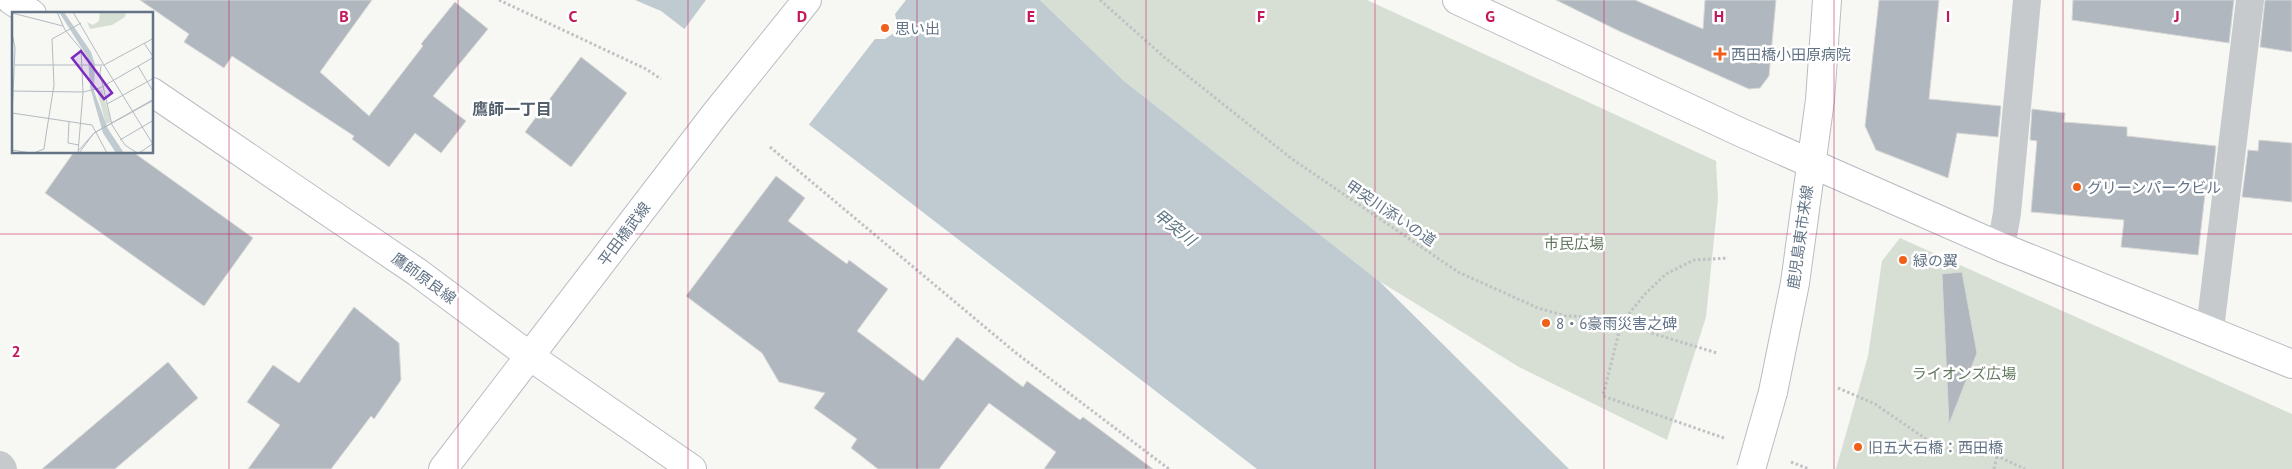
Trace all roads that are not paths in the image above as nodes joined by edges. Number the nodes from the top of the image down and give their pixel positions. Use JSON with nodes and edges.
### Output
{"nodes":[{"id":1,"x":11,"y":0,"type":"edge"},
{"id":2,"x":808,"y":0,"type":"edge"},
{"id":3,"x":1457,"y":0,"type":"edge"},
{"id":4,"x":1827,"y":0,"type":"edge"},
{"id":5,"x":2027,"y":0,"type":"edge"},
{"id":6,"x":2250,"y":0,"type":"edge"},
{"id":7,"x":29,"y":12,"type":"edge"},
{"id":8,"x":154,"y":93,"type":"edge"},
{"id":9,"x":1810,"y":163,"type":"junction"},
{"id":10,"x":2001,"y":247,"type":"junction"},
{"id":11,"x":2210,"y":330,"type":"junction"},
{"id":12,"x":531,"y":357,"type":"junction"},
{"id":13,"x":2292,"y":364,"type":"edge"},
{"id":14,"x":0,"y":465,"type":"edge"},
{"id":15,"x":4,"y":469,"type":"edge"},
{"id":16,"x":443,"y":469,"type":"edge"},
{"id":17,"x":692,"y":469,"type":"edge"},
{"id":18,"x":1751,"y":469,"type":"edge"}],
"edges":[{"from":1,"to":7,"type":"street"},
{"from":2,"to":12,"type":"street","name":"平田橋武線"},
{"from":3,"to":9,"type":"street"},
{"from":4,"to":9,"type":"street","name":"鹿児島東市来線"},
{"from":5,"to":10,"type":"street"},
{"from":6,"to":11,"type":"street"},
{"from":8,"to":12,"type":"street","name":"鷹師原良線"},
{"from":9,"to":10,"type":"street"},
{"from":9,"to":18,"type":"street","name":"鹿児島東市来線","bridge":true},
{"from":10,"to":11,"type":"street"},
{"from":11,"to":13,"type":"street"},
{"from":12,"to":16,"type":"street","name":"平田橋武線"},
{"from":12,"to":17,"type":"street","name":"鷹師原良線"},
{"from":14,"to":15,"type":"street"}]}
